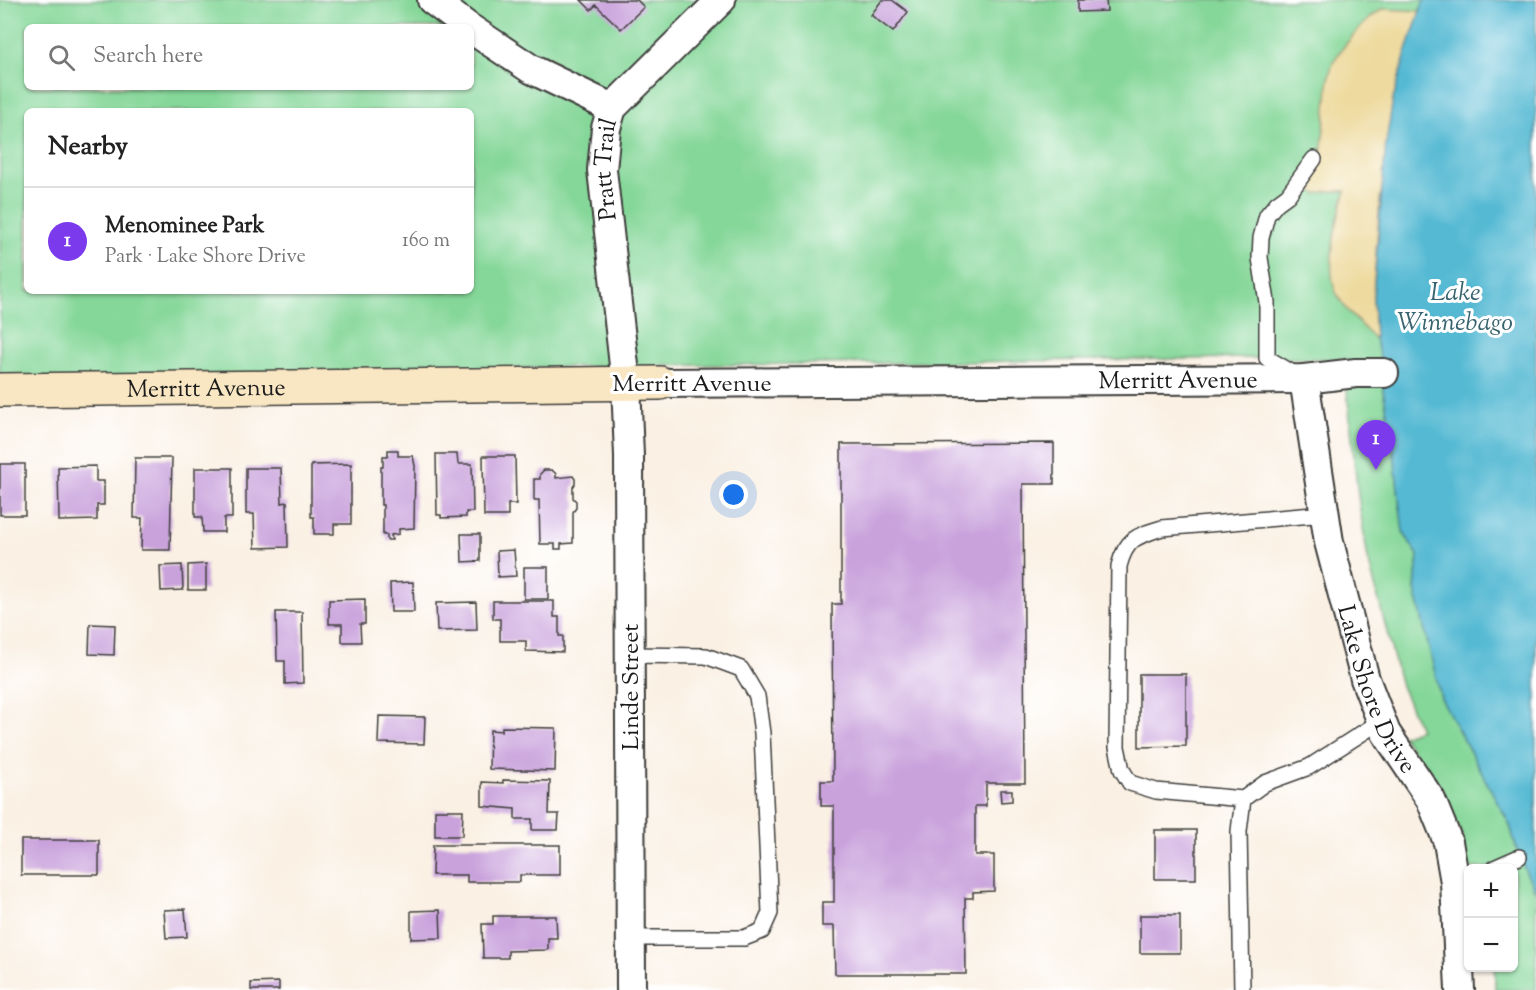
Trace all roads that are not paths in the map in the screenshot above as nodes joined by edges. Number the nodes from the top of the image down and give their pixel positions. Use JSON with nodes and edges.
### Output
{"nodes":[{"id":1,"x":721,"y":0,"type":"edge"},
{"id":2,"x":455,"y":13,"type":"edge"},
{"id":3,"x":468,"y":24,"type":"edge"},
{"id":4,"x":474,"y":29,"type":"edge"},
{"id":5,"x":612,"y":108,"type":"junction"},
{"id":6,"x":1314,"y":159,"type":"dead end"},
{"id":7,"x":1384,"y":373,"type":"dead end"},
{"id":8,"x":1304,"y":379,"type":"junction"},
{"id":9,"x":626,"y":383,"type":"junction"},
{"id":10,"x":660,"y":383,"type":"joint"},
{"id":11,"x":0,"y":390,"type":"edge"},
{"id":12,"x":1325,"y":514,"type":"junction"},
{"id":13,"x":630,"y":656,"type":"junction"},
{"id":14,"x":1381,"y":721,"type":"junction"},
{"id":15,"x":1243,"y":799,"type":"junction"},
{"id":16,"x":1519,"y":857,"type":"dead end"},
{"id":17,"x":1503,"y":864,"type":"edge"},
{"id":18,"x":1462,"y":881,"type":"edge"},
{"id":19,"x":631,"y":938,"type":"junction"},
{"id":20,"x":631,"y":990,"type":"edge"},
{"id":21,"x":1242,"y":990,"type":"edge"},
{"id":22,"x":1460,"y":990,"type":"edge"}],
"edges":[{"from":1,"to":5,"type":"street","name":"Pratt Trail"},
{"from":2,"to":3,"type":"street"},
{"from":4,"to":5,"type":"street"},
{"from":5,"to":9,"type":"street","name":"Pratt Trail"},
{"from":6,"to":8,"type":"lane"},
{"from":7,"to":8,"type":"street","name":"Merritt Avenue"},
{"from":8,"to":10,"type":"street","name":"Merritt Avenue"},
{"from":8,"to":12,"type":"street","name":"Lake Shore Drive"},
{"from":9,"to":10,"type":"street","name":"Merritt Avenue"},
{"from":9,"to":11,"type":"street","name":"Merritt Avenue"},
{"from":9,"to":13,"type":"street","name":"Linde Street"},
{"from":12,"to":14,"type":"street","name":"Lake Shore Drive"},
{"from":12,"to":15,"type":"lane"},
{"from":13,"to":19,"type":"street","name":"Linde Street"},
{"from":13,"to":19,"type":"lane"},
{"from":14,"to":15,"type":"lane"},
{"from":14,"to":18,"type":"street","name":"Lake Shore Drive"},
{"from":15,"to":21,"type":"lane"},
{"from":16,"to":17,"type":"lane"},
{"from":18,"to":22,"type":"street","name":"Lake Shore Drive"},
{"from":19,"to":20,"type":"street","name":"Linde Street"}]}
